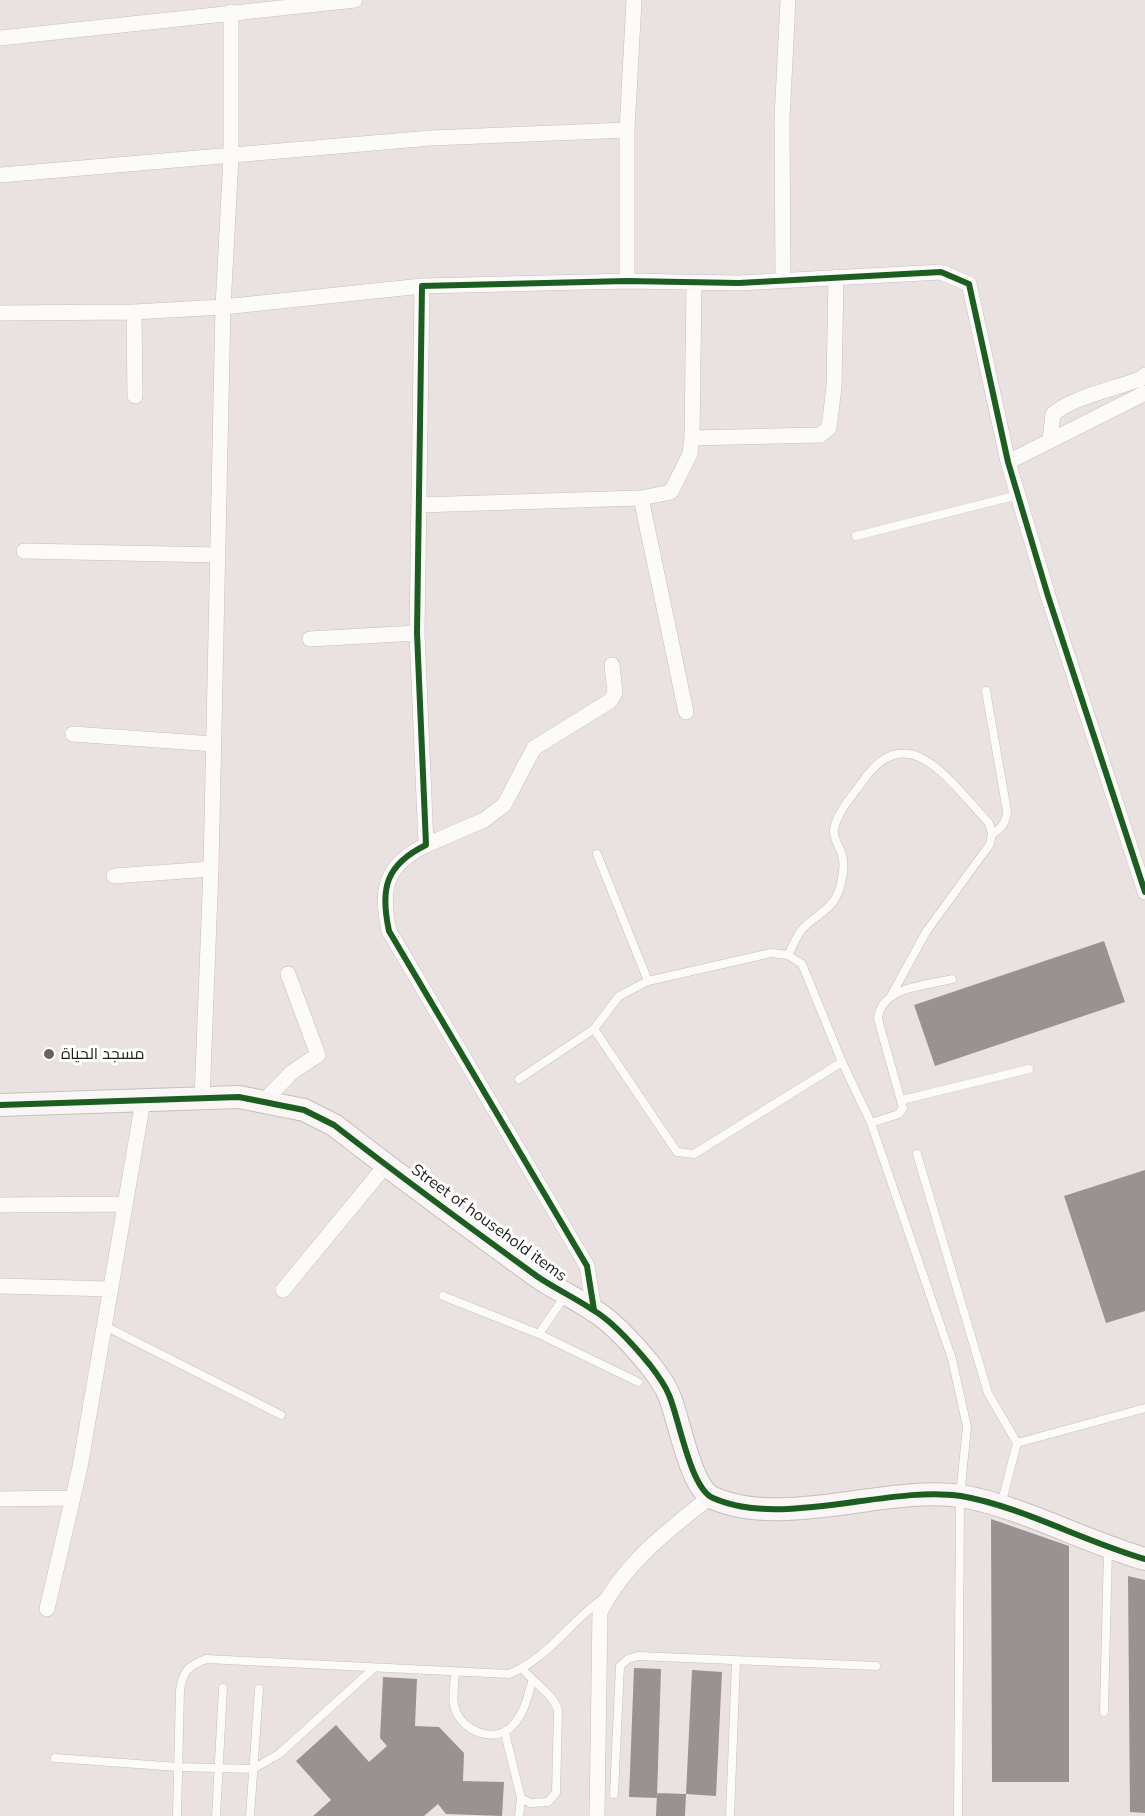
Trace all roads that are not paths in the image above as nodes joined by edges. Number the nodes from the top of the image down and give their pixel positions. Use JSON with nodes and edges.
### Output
{"nodes":[{"id":1,"x":355,"y":0,"type":"edge"},
{"id":2,"x":634,"y":0,"type":"edge"},
{"id":3,"x":788,"y":0,"type":"edge"},
{"id":4,"x":231,"y":12,"type":"junction"},
{"id":5,"x":0,"y":38,"type":"edge"},
{"id":6,"x":627,"y":130,"type":"junction"},
{"id":7,"x":231,"y":157,"type":"junction"},
{"id":8,"x":0,"y":175,"type":"edge"},
{"id":9,"x":836,"y":277,"type":"junction"},
{"id":10,"x":783,"y":279,"type":"junction"},
{"id":11,"x":627,"y":281,"type":"junction"},
{"id":12,"x":694,"y":284,"type":"junction"},
{"id":13,"x":422,"y":286,"type":"junction"},
{"id":14,"x":223,"y":307,"type":"junction"},
{"id":15,"x":134,"y":312,"type":"junction"},
{"id":16,"x":0,"y":313,"type":"edge"},
{"id":17,"x":1145,"y":375,"type":"edge"},
{"id":18,"x":1145,"y":393,"type":"edge"},
{"id":19,"x":135,"y":396,"type":"dead end"},
{"id":20,"x":692,"y":438,"type":"junction"},
{"id":21,"x":1050,"y":440,"type":"junction"},
{"id":22,"x":1008,"y":462,"type":"junction"},
{"id":23,"x":1018,"y":495,"type":"junction"},
{"id":24,"x":641,"y":498,"type":"junction"},
{"id":25,"x":420,"y":505,"type":"junction"},
{"id":26,"x":856,"y":536,"type":"dead end"},
{"id":27,"x":24,"y":551,"type":"dead end"},
{"id":28,"x":218,"y":555,"type":"junction"},
{"id":29,"x":417,"y":633,"type":"junction"},
{"id":30,"x":310,"y":639,"type":"dead end"},
{"id":31,"x":612,"y":665,"type":"dead end"},
{"id":32,"x":986,"y":691,"type":"dead end"},
{"id":33,"x":686,"y":712,"type":"dead end"},
{"id":34,"x":73,"y":734,"type":"dead end"},
{"id":35,"x":214,"y":744,"type":"junction"},
{"id":36,"x":992,"y":834,"type":"junction"},
{"id":37,"x":426,"y":845,"type":"junction"},
{"id":38,"x":597,"y":854,"type":"dead end"},
{"id":39,"x":211,"y":869,"type":"junction"},
{"id":40,"x":114,"y":876,"type":"dead end"},
{"id":41,"x":1145,"y":892,"type":"edge"},
{"id":42,"x":788,"y":955,"type":"junction"},
{"id":43,"x":288,"y":974,"type":"dead end"},
{"id":44,"x":952,"y":979,"type":"dead end"},
{"id":45,"x":648,"y":981,"type":"junction"},
{"id":46,"x":892,"y":994,"type":"junction"},
{"id":47,"x":594,"y":1029,"type":"junction"},
{"id":48,"x":842,"y":1062,"type":"junction"},
{"id":49,"x":1029,"y":1069,"type":"dead end"},
{"id":50,"x":519,"y":1079,"type":"dead end"},
{"id":51,"x":202,"y":1099,"type":"junction"},
{"id":52,"x":265,"y":1100,"type":"junction"},
{"id":53,"x":902,"y":1100,"type":"junction"},
{"id":54,"x":143,"y":1101,"type":"junction"},
{"id":55,"x":0,"y":1105,"type":"edge"},
{"id":56,"x":871,"y":1123,"type":"junction"},
{"id":57,"x":917,"y":1154,"type":"dead end"},
{"id":58,"x":386,"y":1165,"type":"junction"},
{"id":59,"x":125,"y":1204,"type":"junction"},
{"id":60,"x":0,"y":1205,"type":"edge"},
{"id":61,"x":0,"y":1286,"type":"edge"},
{"id":62,"x":111,"y":1289,"type":"junction"},
{"id":63,"x":283,"y":1290,"type":"dead end"},
{"id":64,"x":442,"y":1296,"type":"dead end"},
{"id":65,"x":566,"y":1296,"type":"junction"},
{"id":66,"x":594,"y":1310,"type":"junction"},
{"id":67,"x":103,"y":1325,"type":"junction"},
{"id":68,"x":539,"y":1335,"type":"junction"},
{"id":69,"x":638,"y":1382,"type":"dead end"},
{"id":70,"x":1145,"y":1408,"type":"edge"},
{"id":71,"x":281,"y":1414,"type":"dead end"},
{"id":72,"x":1017,"y":1443,"type":"junction"},
{"id":73,"x":960,"y":1496,"type":"junction"},
{"id":74,"x":710,"y":1497,"type":"junction"},
{"id":75,"x":71,"y":1498,"type":"junction"},
{"id":76,"x":0,"y":1499,"type":"edge"},
{"id":77,"x":1001,"y":1506,"type":"junction"},
{"id":78,"x":1108,"y":1548,"type":"junction"},
{"id":79,"x":1145,"y":1559,"type":"edge"},
{"id":80,"x":609,"y":1594,"type":"junction"},
{"id":81,"x":46,"y":1609,"type":"dead end"},
{"id":82,"x":736,"y":1662,"type":"junction"},
{"id":83,"x":876,"y":1666,"type":"dead end"},
{"id":84,"x":374,"y":1668,"type":"junction"},
{"id":85,"x":522,"y":1668,"type":"junction"},
{"id":86,"x":455,"y":1672,"type":"junction"},
{"id":87,"x":532,"y":1682,"type":"junction"},
{"id":88,"x":223,"y":1688,"type":"dead end"},
{"id":89,"x":259,"y":1689,"type":"dead end"},
{"id":90,"x":1104,"y":1712,"type":"dead end"},
{"id":91,"x":504,"y":1733,"type":"junction"},
{"id":92,"x":55,"y":1758,"type":"dead end"},
{"id":93,"x":178,"y":1767,"type":"junction"},
{"id":94,"x":220,"y":1767,"type":"junction"},
{"id":95,"x":253,"y":1769,"type":"junction"},
{"id":96,"x":614,"y":1794,"type":"dead end"},
{"id":97,"x":521,"y":1798,"type":"junction"},
{"id":98,"x":177,"y":1816,"type":"edge"},
{"id":99,"x":216,"y":1816,"type":"edge"},
{"id":100,"x":250,"y":1816,"type":"edge"},
{"id":101,"x":519,"y":1816,"type":"edge"},
{"id":102,"x":597,"y":1816,"type":"edge"},
{"id":103,"x":730,"y":1816,"type":"edge"},
{"id":104,"x":958,"y":1816,"type":"edge"}],
"edges":[{"from":1,"to":4,"type":"street"},
{"from":2,"to":6,"type":"street"},
{"from":3,"to":10,"type":"street"},
{"from":4,"to":5,"type":"street"},
{"from":4,"to":7,"type":"street"},
{"from":6,"to":7,"type":"street"},
{"from":6,"to":11,"type":"street"},
{"from":7,"to":8,"type":"street"},
{"from":7,"to":14,"type":"street"},
{"from":9,"to":10,"type":"street"},
{"from":9,"to":20,"type":"street"},
{"from":9,"to":22,"type":"street"},
{"from":10,"to":12,"type":"street"},
{"from":11,"to":12,"type":"street"},
{"from":11,"to":13,"type":"street"},
{"from":12,"to":20,"type":"street"},
{"from":13,"to":14,"type":"street"},
{"from":13,"to":25,"type":"street"},
{"from":14,"to":15,"type":"street"},
{"from":14,"to":28,"type":"street"},
{"from":15,"to":16,"type":"street"},
{"from":15,"to":19,"type":"street"},
{"from":17,"to":21,"type":"street"},
{"from":18,"to":21,"type":"street"},
{"from":20,"to":24,"type":"street"},
{"from":21,"to":22,"type":"street"},
{"from":22,"to":23,"type":"street"},
{"from":23,"to":26,"type":"lane"},
{"from":23,"to":41,"type":"street"},
{"from":24,"to":25,"type":"street"},
{"from":24,"to":33,"type":"street"},
{"from":25,"to":29,"type":"street"},
{"from":27,"to":28,"type":"street"},
{"from":28,"to":35,"type":"street"},
{"from":29,"to":30,"type":"street"},
{"from":29,"to":37,"type":"street"},
{"from":31,"to":37,"type":"street"},
{"from":32,"to":36,"type":"lane"},
{"from":34,"to":35,"type":"street"},
{"from":35,"to":39,"type":"street"},
{"from":36,"to":42,"type":"lane"},
{"from":36,"to":46,"type":"lane"},
{"from":37,"to":66,"type":"street"},
{"from":38,"to":45,"type":"lane"},
{"from":39,"to":40,"type":"street"},
{"from":39,"to":51,"type":"street"},
{"from":42,"to":45,"type":"lane"},
{"from":42,"to":48,"type":"lane"},
{"from":43,"to":52,"type":"street"},
{"from":44,"to":46,"type":"lane"},
{"from":45,"to":47,"type":"lane"},
{"from":46,"to":53,"type":"lane"},
{"from":47,"to":48,"type":"lane"},
{"from":47,"to":50,"type":"lane"},
{"from":48,"to":56,"type":"lane"},
{"from":49,"to":53,"type":"lane"},
{"from":51,"to":52,"type":"street","name":"Street of household items"},
{"from":51,"to":54,"type":"street","name":"Street of household items"},
{"from":52,"to":58,"type":"street","name":"Street of household items"},
{"from":53,"to":56,"type":"lane"},
{"from":54,"to":55,"type":"street","name":"Street of household items"},
{"from":54,"to":59,"type":"street"},
{"from":56,"to":73,"type":"lane"},
{"from":57,"to":72,"type":"lane"},
{"from":58,"to":63,"type":"street"},
{"from":58,"to":65,"type":"street","name":"Street of household items"},
{"from":59,"to":60,"type":"street"},
{"from":59,"to":62,"type":"street"},
{"from":61,"to":62,"type":"street"},
{"from":62,"to":67,"type":"street"},
{"from":64,"to":68,"type":"lane"},
{"from":65,"to":66,"type":"street","name":"Street of household items"},
{"from":65,"to":68,"type":"lane"},
{"from":66,"to":74,"type":"street","name":"Street of household items"},
{"from":67,"to":71,"type":"lane"},
{"from":67,"to":75,"type":"street"},
{"from":68,"to":69,"type":"lane"},
{"from":70,"to":72,"type":"lane"},
{"from":72,"to":77,"type":"lane"},
{"from":73,"to":74,"type":"street"},
{"from":73,"to":77,"type":"street"},
{"from":73,"to":104,"type":"lane"},
{"from":74,"to":80,"type":"street"},
{"from":75,"to":76,"type":"street"},
{"from":75,"to":81,"type":"street"},
{"from":77,"to":78,"type":"street"},
{"from":78,"to":79,"type":"street"},
{"from":78,"to":90,"type":"lane"},
{"from":80,"to":85,"type":"lane"},
{"from":80,"to":102,"type":"street"},
{"from":82,"to":83,"type":"lane"},
{"from":82,"to":96,"type":"lane"},
{"from":82,"to":103,"type":"lane"},
{"from":84,"to":86,"type":"lane"},
{"from":84,"to":93,"type":"lane"},
{"from":84,"to":95,"type":"lane"},
{"from":85,"to":86,"type":"lane"},
{"from":85,"to":87,"type":"lane"},
{"from":86,"to":91,"type":"lane"},
{"from":87,"to":91,"type":"lane"},
{"from":87,"to":97,"type":"lane"},
{"from":88,"to":94,"type":"lane"},
{"from":89,"to":95,"type":"lane"},
{"from":91,"to":97,"type":"lane"},
{"from":92,"to":93,"type":"lane"},
{"from":93,"to":94,"type":"lane"},
{"from":93,"to":98,"type":"lane"},
{"from":94,"to":95,"type":"lane"},
{"from":94,"to":99,"type":"lane"},
{"from":95,"to":100,"type":"lane"},
{"from":97,"to":101,"type":"lane"}]}
